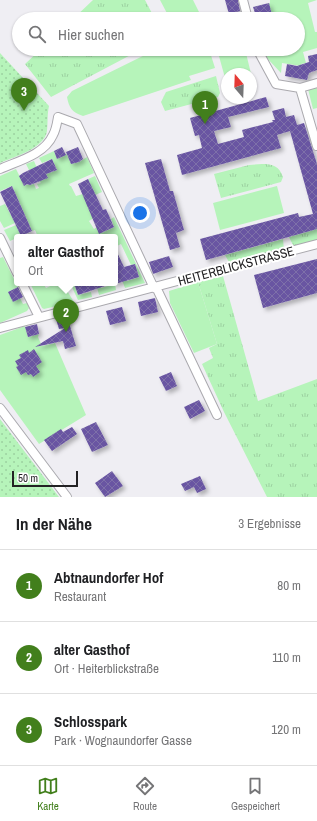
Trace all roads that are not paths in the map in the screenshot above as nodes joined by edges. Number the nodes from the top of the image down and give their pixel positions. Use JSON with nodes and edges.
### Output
{"nodes":[{"id":1,"x":243,"y":0,"type":"edge"},
{"id":2,"x":246,"y":12,"type":"edge"},
{"id":3,"x":261,"y":56,"type":"edge"},
{"id":4,"x":317,"y":83,"type":"edge"},
{"id":5,"x":300,"y":88,"type":"junction"},
{"id":6,"x":317,"y":146,"type":"edge"},
{"id":7,"x":0,"y":169,"type":"edge"},
{"id":8,"x":0,"y":238,"type":"edge"},
{"id":9,"x":317,"y":244,"type":"edge"},
{"id":10,"x":14,"y":266,"type":"edge"},
{"id":11,"x":24,"y":286,"type":"edge"},
{"id":12,"x":155,"y":288,"type":"junction"},
{"id":13,"x":39,"y":317,"type":"junction"},
{"id":14,"x":0,"y":328,"type":"edge"},
{"id":15,"x":0,"y":408,"type":"edge"},
{"id":16,"x":217,"y":415,"type":"dead end"},
{"id":17,"x":67,"y":497,"type":"edge"}],
"edges":[{"from":1,"to":2,"type":"street"},
{"from":3,"to":5,"type":"street"},
{"from":4,"to":5,"type":"street"},
{"from":5,"to":6,"type":"street"},
{"from":7,"to":12,"type":"street"},
{"from":8,"to":10,"type":"street"},
{"from":9,"to":12,"type":"street","name":"HEITERBLICKSTRASSE"},
{"from":11,"to":13,"type":"street"},
{"from":12,"to":13,"type":"street","name":"HEITERBLICKSTRASSE"},
{"from":12,"to":16,"type":"street"},
{"from":13,"to":14,"type":"street","name":"HEITERBLICKSTRASSE"},
{"from":15,"to":17,"type":"street"}]}
